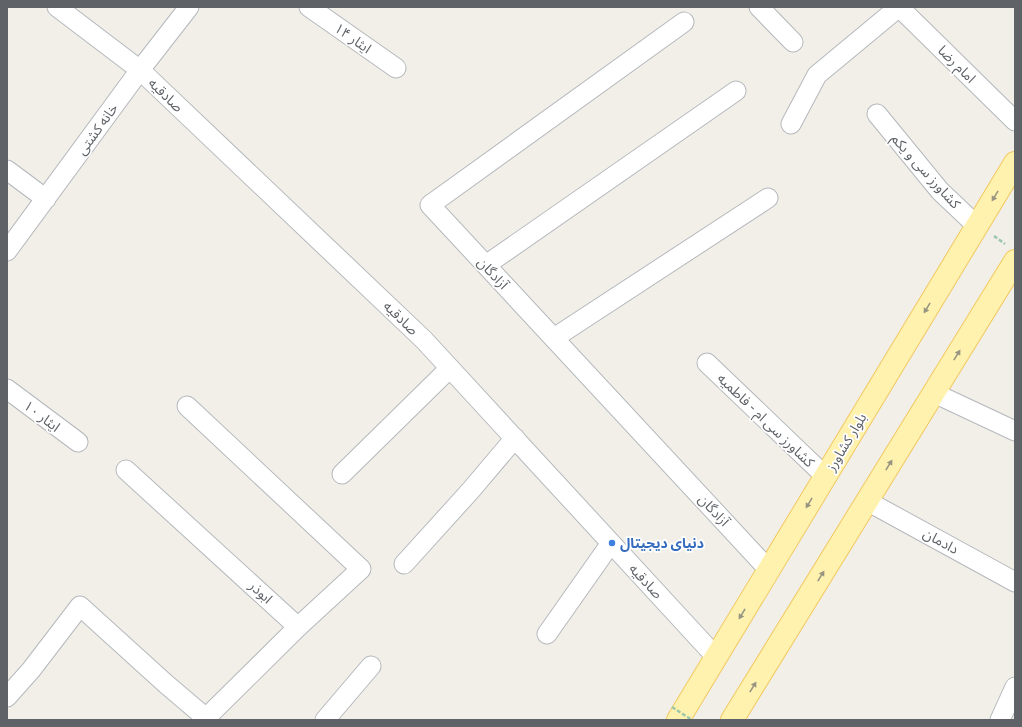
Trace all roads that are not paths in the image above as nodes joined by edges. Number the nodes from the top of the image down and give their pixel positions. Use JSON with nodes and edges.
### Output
{"nodes":[{"id":1,"x":57,"y":7,"type":"edge"},
{"id":2,"x":189,"y":7,"type":"edge"},
{"id":3,"x":309,"y":7,"type":"edge"},
{"id":4,"x":759,"y":7,"type":"edge"},
{"id":5,"x":899,"y":7,"type":"edge"},
{"id":6,"x":684,"y":22,"type":"dead end"},
{"id":7,"x":793,"y":42,"type":"dead end"},
{"id":8,"x":396,"y":68,"type":"dead end"},
{"id":9,"x":140,"y":70,"type":"junction"},
{"id":10,"x":736,"y":91,"type":"dead end"},
{"id":11,"x":877,"y":114,"type":"dead end"},
{"id":12,"x":1015,"y":121,"type":"edge"},
{"id":13,"x":791,"y":124,"type":"dead end"},
{"id":14,"x":1015,"y":163,"type":"edge"},
{"id":15,"x":7,"y":170,"type":"edge"},
{"id":16,"x":768,"y":198,"type":"dead end"},
{"id":17,"x":46,"y":199,"type":"junction"},
{"id":18,"x":977,"y":226,"type":"junction"},
{"id":19,"x":7,"y":251,"type":"edge"},
{"id":20,"x":1015,"y":261,"type":"edge"},
{"id":21,"x":486,"y":265,"type":"junction"},
{"id":22,"x":554,"y":338,"type":"junction"},
{"id":23,"x":707,"y":363,"type":"dead end"},
{"id":24,"x":450,"y":368,"type":"junction"},
{"id":25,"x":7,"y":389,"type":"edge"},
{"id":26,"x":934,"y":393,"type":"junction"},
{"id":27,"x":187,"y":406,"type":"dead end"},
{"id":28,"x":1015,"y":431,"type":"edge"},
{"id":29,"x":515,"y":438,"type":"junction"},
{"id":30,"x":78,"y":442,"type":"dead end"},
{"id":31,"x":126,"y":470,"type":"dead end"},
{"id":32,"x":342,"y":474,"type":"dead end"},
{"id":33,"x":825,"y":476,"type":"junction"},
{"id":34,"x":867,"y":501,"type":"junction"},
{"id":35,"x":611,"y":542,"type":"junction"},
{"id":36,"x":404,"y":564,"type":"dead end"},
{"id":37,"x":769,"y":570,"type":"junction"},
{"id":38,"x":1015,"y":582,"type":"edge"},
{"id":39,"x":298,"y":627,"type":"junction"},
{"id":40,"x":547,"y":634,"type":"dead end"},
{"id":41,"x":716,"y":657,"type":"junction"},
{"id":42,"x":371,"y":666,"type":"dead end"},
{"id":43,"x":1015,"y":687,"type":"edge"},
{"id":44,"x":7,"y":697,"type":"edge"},
{"id":45,"x":675,"y":714,"type":"edge"},
{"id":46,"x":206,"y":719,"type":"edge"},
{"id":47,"x":325,"y":720,"type":"edge"},
{"id":48,"x":732,"y":720,"type":"edge"},
{"id":49,"x":1000,"y":720,"type":"edge"}],
"edges":[{"from":1,"to":9,"type":"street","name":"صادقیه"},
{"from":2,"to":9,"type":"street","name":"خانه کشتی"},
{"from":3,"to":8,"type":"street","name":"ایثار ۱۴"},
{"from":4,"to":7,"type":"street"},
{"from":5,"to":12,"type":"street","name":"امام رضا"},
{"from":5,"to":13,"type":"street"},
{"from":6,"to":21,"type":"street","name":"آزادگان"},
{"from":9,"to":17,"type":"street","name":"خانه کشتی"},
{"from":9,"to":24,"type":"street","name":"صادقیه"},
{"from":10,"to":21,"type":"street"},
{"from":11,"to":18,"type":"street","name":"كشاورز سی و يكم"},
{"from":14,"to":18,"type":"main road","name":"بلوار کشاورز","one_way":true},
{"from":15,"to":17,"type":"street"},
{"from":16,"to":22,"type":"street"},
{"from":17,"to":19,"type":"street","name":"خانه کشتی"},
{"from":18,"to":33,"type":"main road","name":"بلوار کشاورز","one_way":true},
{"from":26,"to":20,"type":"main road","one_way":true},
{"from":21,"to":22,"type":"street","name":"آزادگان"},
{"from":22,"to":37,"type":"street","name":"آزادگان"},
{"from":23,"to":33,"type":"street","name":"کشاورز سی ام - فاطمیه"},
{"from":24,"to":29,"type":"street","name":"صادقیه"},
{"from":24,"to":32,"type":"street"},
{"from":25,"to":30,"type":"street","name":"ایثار ۱۰"},
{"from":26,"to":28,"type":"street"},
{"from":34,"to":26,"type":"main road","one_way":true},
{"from":27,"to":39,"type":"street"},
{"from":29,"to":35,"type":"street","name":"صادقیه"},
{"from":29,"to":36,"type":"street"},
{"from":31,"to":39,"type":"street","name":"ابوذر"},
{"from":33,"to":37,"type":"main road","name":"بلوار کشاورز","one_way":true},
{"from":34,"to":38,"type":"street","name":"دادمان"},
{"from":48,"to":34,"type":"main road","one_way":true},
{"from":35,"to":40,"type":"street"},
{"from":35,"to":41,"type":"street","name":"صادقیه"},
{"from":37,"to":41,"type":"main road","name":"بلوار کشاورز","one_way":true},
{"from":39,"to":46,"type":"street"},
{"from":41,"to":45,"type":"main road","name":"بلوار کشاورز"},
{"from":42,"to":47,"type":"street"},
{"from":43,"to":49,"type":"street"},
{"from":44,"to":46,"type":"street"}]}
